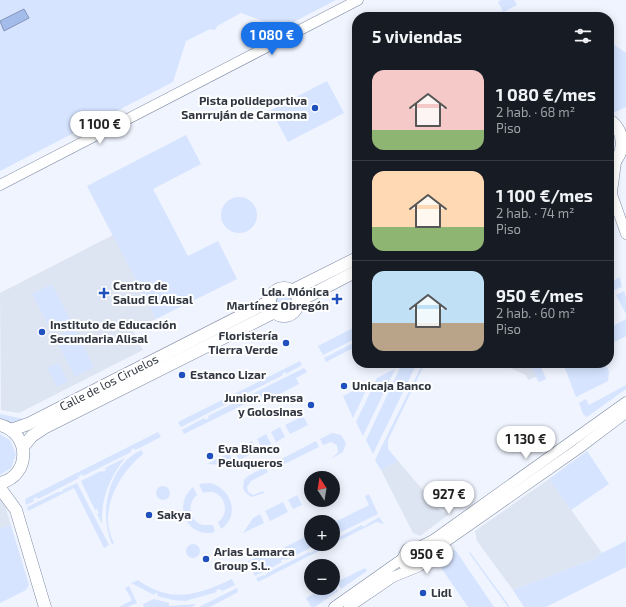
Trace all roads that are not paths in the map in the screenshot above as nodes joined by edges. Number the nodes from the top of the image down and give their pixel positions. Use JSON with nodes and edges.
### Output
{"nodes":[{"id":1,"x":358,"y":0,"type":"edge"},
{"id":2,"x":617,"y":122,"type":"edge"},
{"id":3,"x":625,"y":135,"type":"edge"},
{"id":4,"x":614,"y":162,"type":"edge"},
{"id":5,"x":0,"y":185,"type":"edge"},
{"id":6,"x":614,"y":198,"type":"edge"},
{"id":7,"x":626,"y":234,"type":"edge"},
{"id":8,"x":352,"y":261,"type":"edge"},
{"id":9,"x":352,"y":273,"type":"edge"},
{"id":10,"x":296,"y":295,"type":"junction"},
{"id":11,"x":270,"y":301,"type":"junction"},
{"id":12,"x":275,"y":312,"type":"junction"},
{"id":13,"x":626,"y":402,"type":"edge"},
{"id":14,"x":624,"y":414,"type":"edge"},
{"id":15,"x":5,"y":427,"type":"edge"},
{"id":16,"x":23,"y":447,"type":"junction"},
{"id":17,"x":14,"y":476,"type":"junction"},
{"id":18,"x":0,"y":483,"type":"edge"},
{"id":19,"x":0,"y":488,"type":"edge"},
{"id":20,"x":16,"y":510,"type":"junction"},
{"id":21,"x":417,"y":548,"type":"junction"},
{"id":22,"x":424,"y":557,"type":"junction"},
{"id":23,"x":402,"y":559,"type":"junction"},
{"id":24,"x":411,"y":569,"type":"junction"},
{"id":25,"x":45,"y":607,"type":"edge"},
{"id":26,"x":334,"y":607,"type":"edge"},
{"id":27,"x":349,"y":607,"type":"edge"}],
"edges":[{"from":1,"to":5,"type":"main road"},
{"from":2,"to":3,"type":"main road"},
{"from":3,"to":4,"type":"main road"},
{"from":6,"to":7,"type":"main road"},
{"from":8,"to":10,"type":"main road"},
{"from":9,"to":10,"type":"main road"},
{"from":10,"to":11,"type":"main road"},
{"from":10,"to":12,"type":"main road"},
{"from":11,"to":12,"type":"main road"},
{"from":11,"to":15,"type":"main road","name":"Calle de los Ciruelos"},
{"from":12,"to":16,"type":"main road","name":"Calle de los Ciruelos"},
{"from":13,"to":21,"type":"main road"},
{"from":14,"to":22,"type":"main road"},
{"from":15,"to":16,"type":"main road"},
{"from":16,"to":17,"type":"main road"},
{"from":17,"to":18,"type":"main road"},
{"from":17,"to":20,"type":"main road"},
{"from":19,"to":20,"type":"main road"},
{"from":20,"to":25,"type":"main road"},
{"from":21,"to":22,"type":"main road"},
{"from":21,"to":23,"type":"main road"},
{"from":22,"to":24,"type":"main road"},
{"from":23,"to":24,"type":"main road"},
{"from":23,"to":26,"type":"main road"},
{"from":24,"to":27,"type":"main road"}]}
